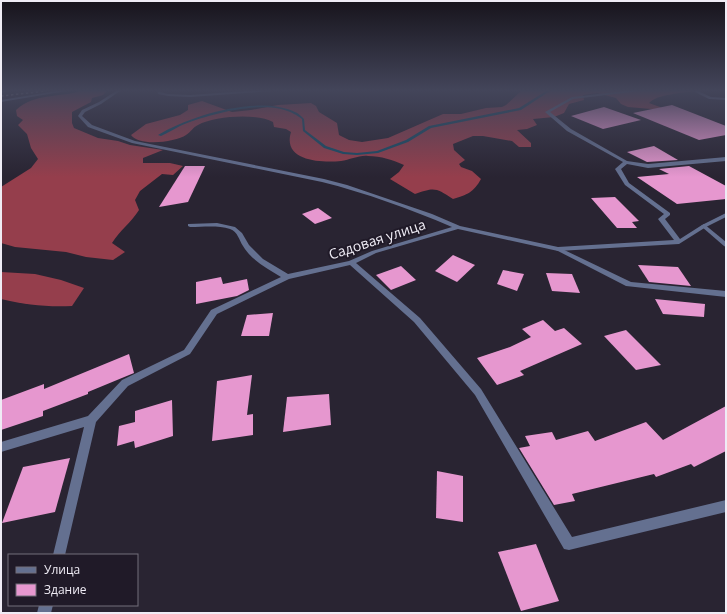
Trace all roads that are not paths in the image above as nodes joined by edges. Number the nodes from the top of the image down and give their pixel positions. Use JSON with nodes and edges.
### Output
{"nodes":[{"id":1,"x":84,"y":120,"type":"edge"},
{"id":2,"x":556,"y":120,"type":"edge"},
{"id":3,"x":726,"y":159,"type":"edge"},
{"id":4,"x":626,"y":162,"type":"junction"},
{"id":5,"x":726,"y":215,"type":"edge"},
{"id":6,"x":190,"y":225,"type":"dead end"},
{"id":7,"x":704,"y":226,"type":"junction"},
{"id":8,"x":458,"y":227,"type":"junction"},
{"id":9,"x":679,"y":242,"type":"junction"},
{"id":10,"x":726,"y":245,"type":"edge"},
{"id":11,"x":558,"y":249,"type":"junction"},
{"id":12,"x":351,"y":263,"type":"junction"},
{"id":13,"x":287,"y":277,"type":"junction"},
{"id":14,"x":726,"y":294,"type":"edge"},
{"id":15,"x":91,"y":420,"type":"junction"},
{"id":16,"x":1,"y":447,"type":"edge"},
{"id":17,"x":726,"y":506,"type":"edge"},
{"id":18,"x":58,"y":554,"type":"edge"}],
"edges":[{"from":1,"to":8,"type":"street","name":"Садовая улица"},
{"from":2,"to":4,"type":"street"},
{"from":3,"to":4,"type":"street"},
{"from":4,"to":9,"type":"street"},
{"from":5,"to":7,"type":"street","name":"Садовая улица"},
{"from":6,"to":13,"type":"street"},
{"from":7,"to":9,"type":"street","name":"Садовая улица"},
{"from":7,"to":10,"type":"street"},
{"from":8,"to":11,"type":"street","name":"Садовая улица"},
{"from":8,"to":12,"type":"street","name":"Садовая улица"},
{"from":9,"to":11,"type":"street","name":"Садовая улица"},
{"from":11,"to":14,"type":"street"},
{"from":12,"to":13,"type":"street","name":"Садовая улица"},
{"from":12,"to":17,"type":"street"},
{"from":13,"to":15,"type":"street","name":"Садовая улица"},
{"from":15,"to":16,"type":"street"},
{"from":15,"to":18,"type":"street"}]}
